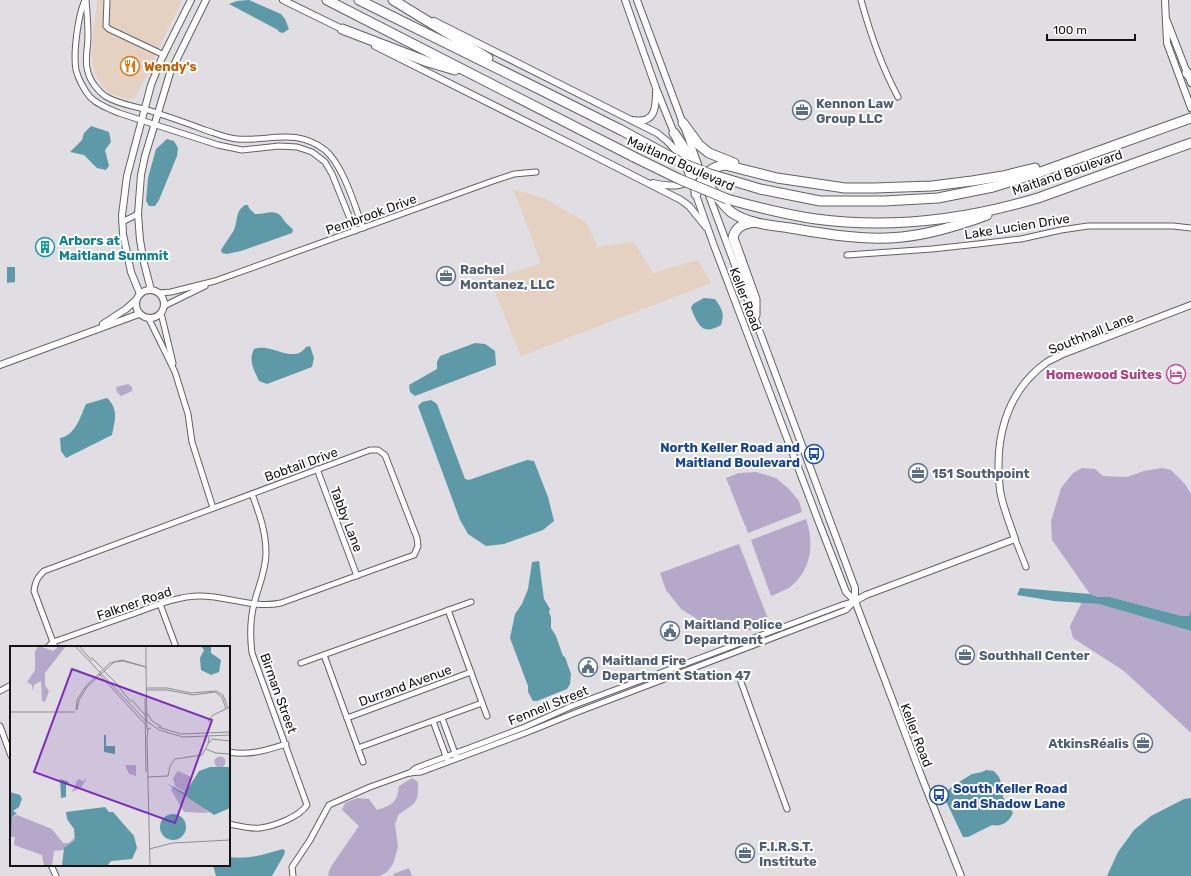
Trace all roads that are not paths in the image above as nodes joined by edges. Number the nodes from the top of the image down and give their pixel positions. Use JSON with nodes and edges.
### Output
{"nodes":[{"id":1,"x":86,"y":0,"type":"edge"},
{"id":2,"x":107,"y":0,"type":"edge"},
{"id":3,"x":191,"y":0,"type":"edge"},
{"id":4,"x":206,"y":0,"type":"edge"},
{"id":5,"x":283,"y":0,"type":"edge"},
{"id":6,"x":327,"y":0,"type":"edge"},
{"id":7,"x":359,"y":0,"type":"edge"},
{"id":8,"x":393,"y":0,"type":"edge"},
{"id":9,"x":626,"y":0,"type":"edge"},
{"id":10,"x":637,"y":0,"type":"edge"},
{"id":11,"x":861,"y":0,"type":"edge"},
{"id":12,"x":1165,"y":0,"type":"edge"},
{"id":13,"x":1165,"y":14,"type":"junction"},
{"id":14,"x":342,"y":29,"type":"junction"},
{"id":15,"x":164,"y":55,"type":"junction"},
{"id":16,"x":1189,"y":75,"type":"edge"},
{"id":17,"x":481,"y":79,"type":"junction"},
{"id":18,"x":1191,"y":83,"type":"edge"},
{"id":19,"x":538,"y":88,"type":"junction"},
{"id":20,"x":656,"y":88,"type":"junction"},
{"id":21,"x":898,"y":97,"type":"dead end"},
{"id":22,"x":1191,"y":108,"type":"edge"},
{"id":23,"x":145,"y":109,"type":"junction"},
{"id":24,"x":157,"y":113,"type":"junction"},
{"id":25,"x":1188,"y":119,"type":"edge"},
{"id":26,"x":142,"y":120,"type":"junction"},
{"id":27,"x":630,"y":120,"type":"junction"},
{"id":28,"x":683,"y":123,"type":"junction"},
{"id":29,"x":154,"y":125,"type":"junction"},
{"id":30,"x":674,"y":133,"type":"junction"},
{"id":31,"x":1191,"y":143,"type":"edge"},
{"id":32,"x":1091,"y":155,"type":"junction"},
{"id":33,"x":684,"y":160,"type":"junction"},
{"id":34,"x":744,"y":169,"type":"junction"},
{"id":35,"x":536,"y":172,"type":"dead end"},
{"id":36,"x":699,"y":172,"type":"junction"},
{"id":37,"x":636,"y":177,"type":"junction"},
{"id":38,"x":691,"y":180,"type":"junction"},
{"id":39,"x":696,"y":194,"type":"junction"},
{"id":40,"x":1019,"y":204,"type":"junction"},
{"id":41,"x":138,"y":214,"type":"junction"},
{"id":42,"x":122,"y":215,"type":"junction"},
{"id":43,"x":122,"y":222,"type":"junction"},
{"id":44,"x":755,"y":222,"type":"junction"},
{"id":45,"x":363,"y":228,"type":"junction"},
{"id":46,"x":1191,"y":228,"type":"edge"},
{"id":47,"x":709,"y":230,"type":"junction"},
{"id":48,"x":355,"y":231,"type":"junction"},
{"id":49,"x":847,"y":255,"type":"dead end"},
{"id":50,"x":215,"y":281,"type":"junction"},
{"id":51,"x":151,"y":290,"type":"junction"},
{"id":52,"x":158,"y":293,"type":"junction"},
{"id":53,"x":138,"y":297,"type":"junction"},
{"id":54,"x":1191,"y":305,"type":"edge"},
{"id":55,"x":164,"y":306,"type":"junction"},
{"id":56,"x":140,"y":314,"type":"junction"},
{"id":57,"x":161,"y":314,"type":"junction"},
{"id":58,"x":755,"y":315,"type":"junction"},
{"id":59,"x":149,"y":319,"type":"junction"},
{"id":60,"x":95,"y":329,"type":"junction"},
{"id":61,"x":746,"y":330,"type":"junction"},
{"id":62,"x":760,"y":330,"type":"junction"},
{"id":63,"x":750,"y":339,"type":"junction"},
{"id":64,"x":0,"y":365,"type":"edge"},
{"id":65,"x":175,"y":372,"type":"junction"},
{"id":66,"x":800,"y":440,"type":"junction"},
{"id":67,"x":789,"y":444,"type":"junction"},
{"id":68,"x":317,"y":469,"type":"junction"},
{"id":69,"x":252,"y":494,"type":"junction"},
{"id":70,"x":213,"y":508,"type":"junction"},
{"id":71,"x":1016,"y":539,"type":"junction"},
{"id":72,"x":1026,"y":567,"type":"dead end"},
{"id":73,"x":357,"y":576,"type":"junction"},
{"id":74,"x":855,"y":601,"type":"junction"},
{"id":75,"x":471,"y":602,"type":"dead end"},
{"id":76,"x":160,"y":604,"type":"junction"},
{"id":77,"x":254,"y":605,"type":"junction"},
{"id":78,"x":448,"y":610,"type":"junction"},
{"id":79,"x":54,"y":645,"type":"edge"},
{"id":80,"x":176,"y":646,"type":"edge"},
{"id":81,"x":324,"y":655,"type":"junction"},
{"id":82,"x":301,"y":663,"type":"dead end"},
{"id":83,"x":673,"y":668,"type":"junction"},
{"id":84,"x":470,"y":672,"type":"junction"},
{"id":85,"x":675,"y":674,"type":"junction"},
{"id":86,"x":742,"y":682,"type":"dead end"},
{"id":87,"x":10,"y":686,"type":"edge"},
{"id":88,"x":0,"y":691,"type":"edge"},
{"id":89,"x":585,"y":702,"type":"junction"},
{"id":90,"x":482,"y":703,"type":"junction"},
{"id":91,"x":572,"y":706,"type":"junction"},
{"id":92,"x":587,"y":708,"type":"junction"},
{"id":93,"x":575,"y":713,"type":"junction"},
{"id":94,"x":487,"y":716,"type":"dead end"},
{"id":95,"x":347,"y":718,"type":"junction"},
{"id":96,"x":442,"y":718,"type":"junction"},
{"id":97,"x":433,"y":721,"type":"junction"},
{"id":98,"x":0,"y":726,"type":"edge"},
{"id":99,"x":447,"y":733,"type":"junction"},
{"id":100,"x":439,"y":736,"type":"junction"},
{"id":101,"x":286,"y":744,"type":"junction"},
{"id":102,"x":358,"y":748,"type":"junction"},
{"id":103,"x":230,"y":752,"type":"edge"},
{"id":104,"x":10,"y":753,"type":"edge"},
{"id":105,"x":456,"y":756,"type":"junction"},
{"id":106,"x":447,"y":759,"type":"junction"},
{"id":107,"x":363,"y":762,"type":"dead end"},
{"id":108,"x":786,"y":809,"type":"dead end"},
{"id":109,"x":230,"y":824,"type":"edge"},
{"id":110,"x":52,"y":866,"type":"edge"},
{"id":111,"x":56,"y":876,"type":"edge"},
{"id":112,"x":293,"y":876,"type":"edge"},
{"id":113,"x":961,"y":876,"type":"edge"}],
"edges":[{"from":1,"to":23,"type":"street"},
{"from":1,"to":26,"type":"street"},
{"from":2,"to":15,"type":"street"},
{"from":3,"to":15,"type":"street"},
{"from":4,"to":24,"type":"street"},
{"from":5,"to":14,"type":"street"},
{"from":6,"to":17,"type":"highway","name":"Maitland Boulevard"},
{"from":7,"to":19,"type":"highway","name":"Maitland Boulevard"},
{"from":8,"to":19,"type":"highway"},
{"from":8,"to":27,"type":"street"},
{"from":9,"to":20,"type":"street","name":"Keller Road"},
{"from":10,"to":28,"type":"street","name":"Keller Road"},
{"from":11,"to":21,"type":"street"},
{"from":12,"to":13,"type":"street"},
{"from":13,"to":16,"type":"street"},
{"from":13,"to":22,"type":"street"},
{"from":14,"to":17,"type":"highway"},
{"from":14,"to":37,"type":"street"},
{"from":15,"to":23,"type":"street"},
{"from":16,"to":18,"type":"street"},
{"from":17,"to":40,"type":"highway","name":"Maitland Boulevard","bridge":true},
{"from":19,"to":32,"type":"highway","name":"Maitland Boulevard","bridge":true},
{"from":20,"to":27,"type":"street"},
{"from":20,"to":30,"type":"street","name":"Keller Road"},
{"from":23,"to":24,"type":"street"},
{"from":23,"to":26,"type":"street"},
{"from":24,"to":29,"type":"street"},
{"from":24,"to":45,"type":"street"},
{"from":25,"to":32,"type":"highway","name":"Maitland Boulevard"},
{"from":26,"to":29,"type":"street"},
{"from":26,"to":42,"type":"street"},
{"from":27,"to":33,"type":"street"},
{"from":28,"to":34,"type":"highway"},
{"from":28,"to":36,"type":"street","name":"Keller Road"},
{"from":29,"to":41,"type":"street"},
{"from":29,"to":48,"type":"street"},
{"from":30,"to":33,"type":"street","name":"Keller Road"},
{"from":30,"to":36,"type":"highway"},
{"from":31,"to":40,"type":"highway","name":"Maitland Boulevard"},
{"from":32,"to":34,"type":"highway"},
{"from":33,"to":36,"type":"street"},
{"from":33,"to":38,"type":"street","name":"Keller Road"},
{"from":34,"to":36,"type":"highway"},
{"from":35,"to":45,"type":"street","name":"Pembrook Drive"},
{"from":36,"to":38,"type":"street"},
{"from":36,"to":39,"type":"highway"},
{"from":36,"to":44,"type":"highway"},
{"from":36,"to":58,"type":"street","name":"Keller Road"},
{"from":37,"to":38,"type":"street"},
{"from":37,"to":47,"type":"street"},
{"from":38,"to":39,"type":"street","name":"Keller Road"},
{"from":39,"to":47,"type":"street","name":"Keller Road"},
{"from":40,"to":44,"type":"highway"},
{"from":41,"to":42,"type":"street"},
{"from":41,"to":43,"type":"street"},
{"from":41,"to":51,"type":"street"},
{"from":42,"to":43,"type":"street"},
{"from":43,"to":53,"type":"street"},
{"from":44,"to":58,"type":"highway"},
{"from":45,"to":48,"type":"street","name":"Pembrook Drive"},
{"from":46,"to":49,"type":"street","name":"Lake Lucien Drive"},
{"from":47,"to":61,"type":"street","name":"Keller Road"},
{"from":48,"to":50,"type":"street","name":"Pembrook Drive"},
{"from":50,"to":52,"type":"street","name":"Pembrook Drive"},
{"from":50,"to":55,"type":"street","name":"Pembrook Drive"},
{"from":51,"to":52,"type":"street"},
{"from":51,"to":53,"type":"street"},
{"from":52,"to":55,"type":"street"},
{"from":53,"to":56,"type":"street"},
{"from":53,"to":60,"type":"street"},
{"from":54,"to":71,"type":"street","name":"Southhall Lane"},
{"from":55,"to":57,"type":"street"},
{"from":56,"to":59,"type":"street"},
{"from":56,"to":60,"type":"street"},
{"from":57,"to":59,"type":"street"},
{"from":57,"to":65,"type":"street"},
{"from":58,"to":62,"type":"street","name":"Keller Road"},
{"from":59,"to":65,"type":"street"},
{"from":60,"to":64,"type":"street"},
{"from":61,"to":62,"type":"street"},
{"from":61,"to":63,"type":"street","name":"Keller Road"},
{"from":62,"to":63,"type":"street"},
{"from":62,"to":66,"type":"street","name":"Keller Road"},
{"from":63,"to":67,"type":"street","name":"Keller Road"},
{"from":65,"to":70,"type":"street"},
{"from":66,"to":67,"type":"street"},
{"from":66,"to":74,"type":"street","name":"Keller Road"},
{"from":67,"to":74,"type":"street","name":"Keller Road"},
{"from":68,"to":69,"type":"street","name":"Bobtail Drive"},
{"from":68,"to":73,"type":"street","name":"Tabby Lane"},
{"from":68,"to":73,"type":"street","name":"Bobtail Drive"},
{"from":69,"to":70,"type":"street","name":"Bobtail Drive"},
{"from":69,"to":77,"type":"street","name":"Birman Street"},
{"from":70,"to":79,"type":"street","name":"Bobtail Drive"},
{"from":71,"to":72,"type":"street","name":"Southhall Lane"},
{"from":71,"to":74,"type":"street"},
{"from":73,"to":77,"type":"street","name":"Bobtail Drive"},
{"from":74,"to":83,"type":"street","name":"Fennell Street"},
{"from":74,"to":85,"type":"street","name":"Fennell Street"},
{"from":74,"to":113,"type":"street","name":"Keller Road"},
{"from":75,"to":78,"type":"street"},
{"from":76,"to":77,"type":"street","name":"Falkner Road"},
{"from":76,"to":79,"type":"street","name":"Falkner Road"},
{"from":76,"to":80,"type":"street"},
{"from":77,"to":101,"type":"street","name":"Birman Street"},
{"from":78,"to":81,"type":"street"},
{"from":78,"to":84,"type":"street"},
{"from":81,"to":82,"type":"street"},
{"from":81,"to":95,"type":"street"},
{"from":83,"to":85,"type":"street"},
{"from":83,"to":89,"type":"street","name":"Fennell Street"},
{"from":84,"to":90,"type":"street"},
{"from":84,"to":95,"type":"street","name":"Durrand Avenue"},
{"from":85,"to":92,"type":"street","name":"Fennell Street"},
{"from":86,"to":108,"type":"street"},
{"from":87,"to":88,"type":"street"},
{"from":89,"to":91,"type":"street","name":"Fennell Street"},
{"from":89,"to":92,"type":"street"},
{"from":90,"to":94,"type":"street"},
{"from":90,"to":96,"type":"street"},
{"from":91,"to":93,"type":"street"},
{"from":91,"to":105,"type":"street","name":"Fennell Street"},
{"from":92,"to":93,"type":"street","name":"Fennell Street"},
{"from":93,"to":105,"type":"street","name":"Fennell Street"},
{"from":95,"to":102,"type":"street"},
{"from":96,"to":97,"type":"street"},
{"from":96,"to":99,"type":"street"},
{"from":97,"to":100,"type":"street"},
{"from":97,"to":102,"type":"street"},
{"from":98,"to":104,"type":"street"},
{"from":99,"to":100,"type":"street"},
{"from":99,"to":105,"type":"street"},
{"from":100,"to":106,"type":"street"},
{"from":101,"to":103,"type":"street"},
{"from":101,"to":109,"type":"street","name":"Birman Street"},
{"from":102,"to":107,"type":"street"},
{"from":105,"to":106,"type":"street","name":"Fennell Street"},
{"from":106,"to":112,"type":"street","name":"Fennell Street"},
{"from":110,"to":111,"type":"street"}]}
